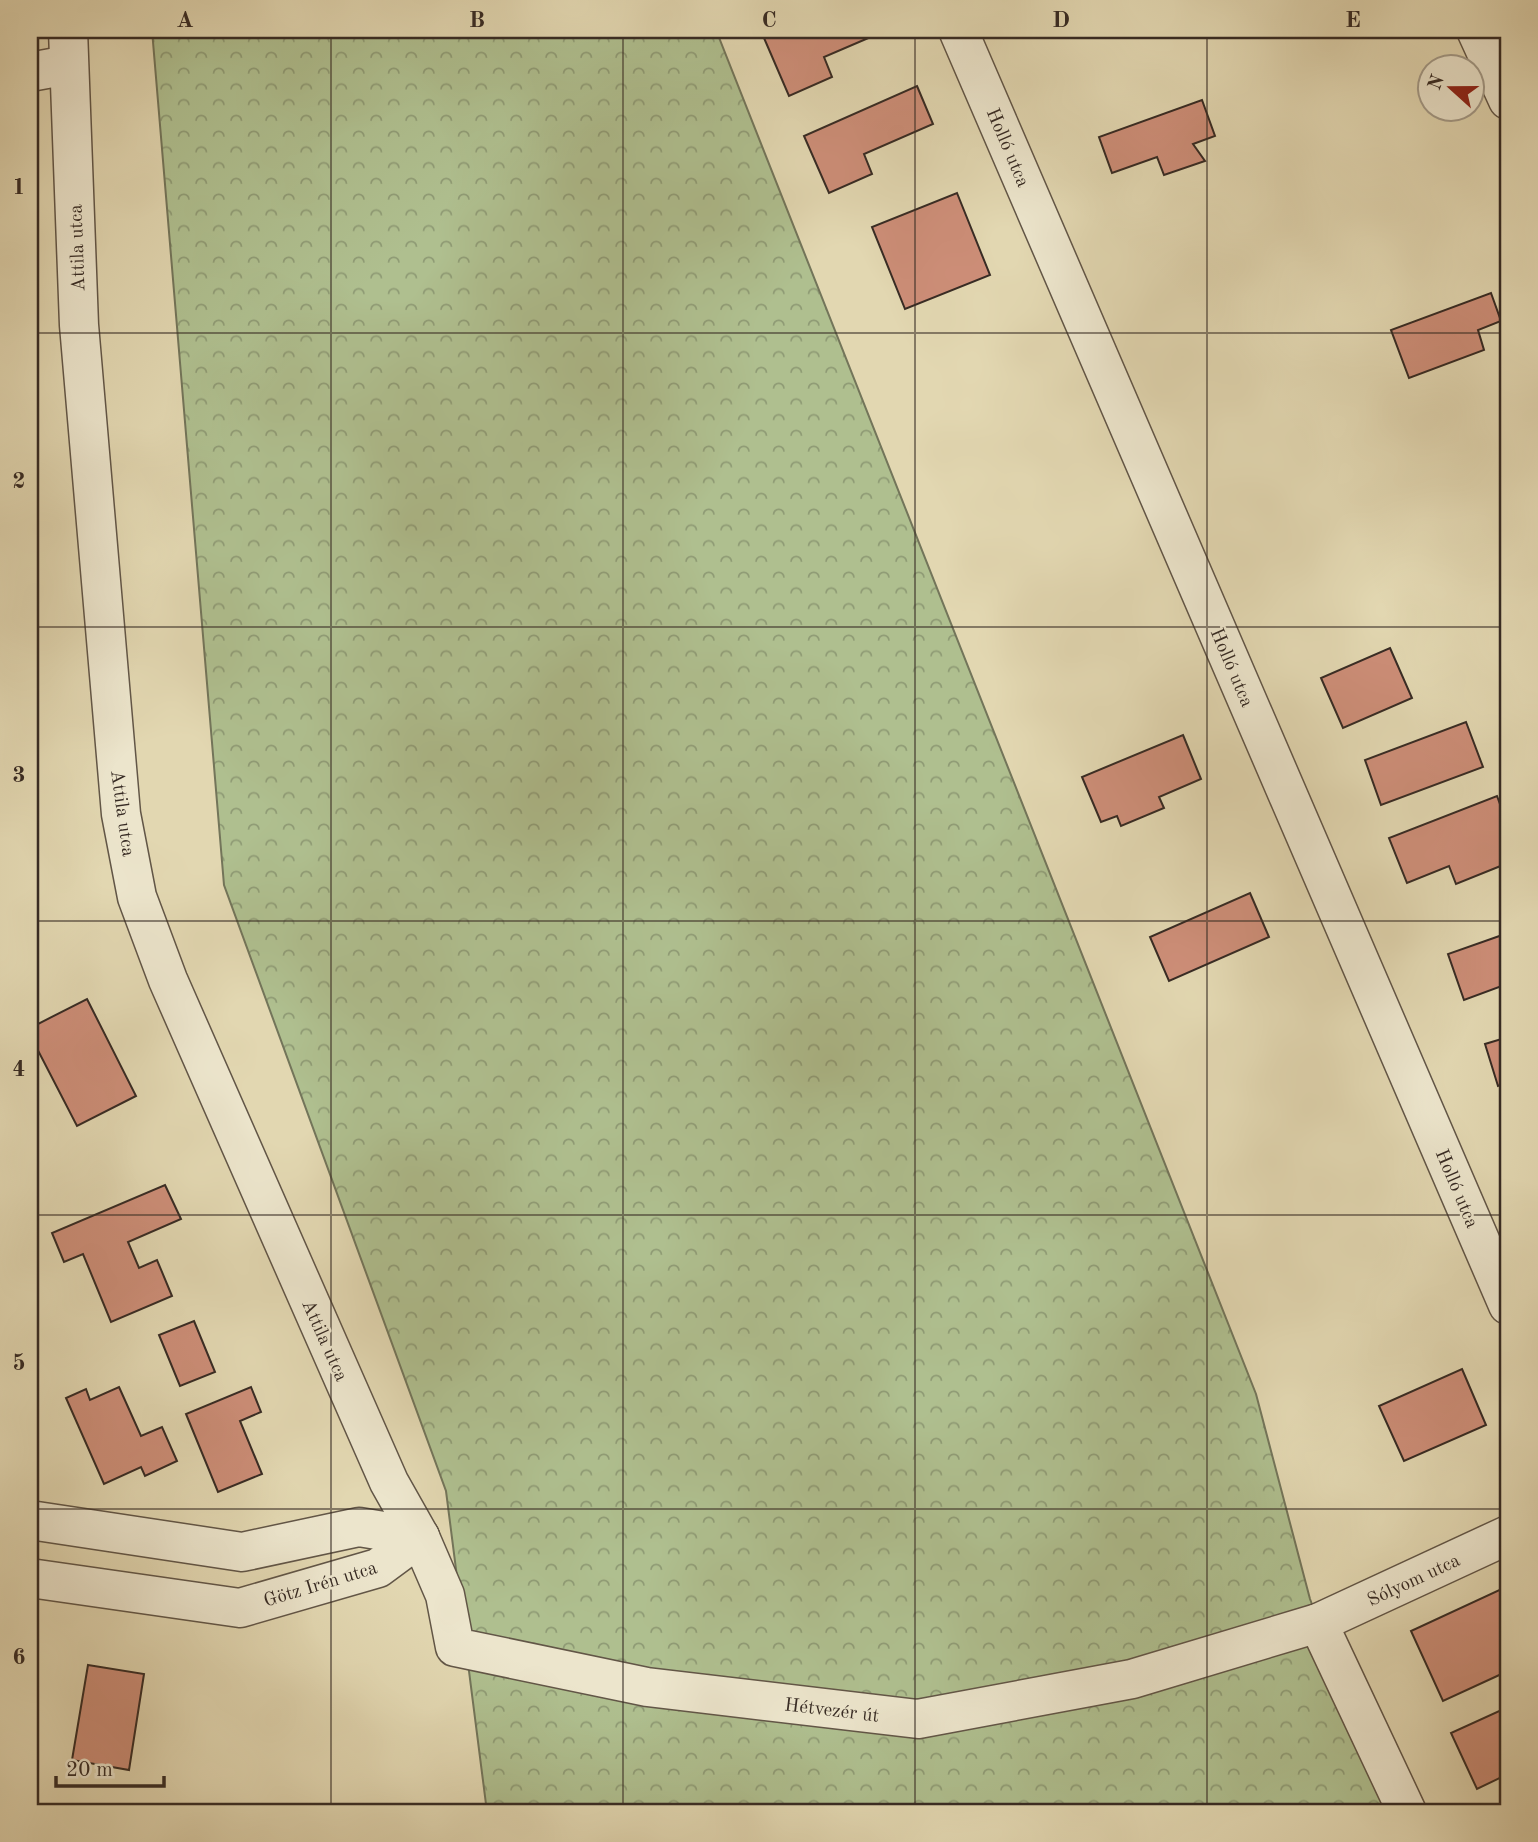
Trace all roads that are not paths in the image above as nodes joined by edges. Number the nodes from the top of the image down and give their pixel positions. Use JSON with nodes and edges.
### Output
{"nodes":[{"id":1,"x":958,"y":30,"type":"edge"},
{"id":2,"x":1476,"y":30,"type":"edge"},
{"id":3,"x":68,"y":48,"type":"edge"},
{"id":4,"x":30,"y":72,"type":"edge"},
{"id":5,"x":1508,"y":100,"type":"edge"},
{"id":6,"x":1508,"y":1305,"type":"edge"},
{"id":7,"x":30,"y":1520,"type":"edge"},
{"id":8,"x":1508,"y":1535,"type":"edge"},
{"id":9,"x":420,"y":1537,"type":"junction"},
{"id":10,"x":30,"y":1578,"type":"edge"},
{"id":11,"x":1318,"y":1623,"type":"junction"},
{"id":12,"x":1406,"y":1812,"type":"edge"}],
"edges":[{"from":1,"to":6,"type":"street","name":"Holló utca"},
{"from":2,"to":5,"type":"street"},
{"from":3,"to":4,"type":"street"},
{"from":3,"to":9,"type":"street","name":"Attila utca"},
{"from":7,"to":9,"type":"street","name":"Götz Irén utca"},
{"from":8,"to":11,"type":"street","name":"Sólyom utca"},
{"from":9,"to":10,"type":"street","name":"Götz Irén utca"},
{"from":9,"to":11,"type":"street","name":"Hétvezér út"},
{"from":11,"to":12,"type":"street"}]}
